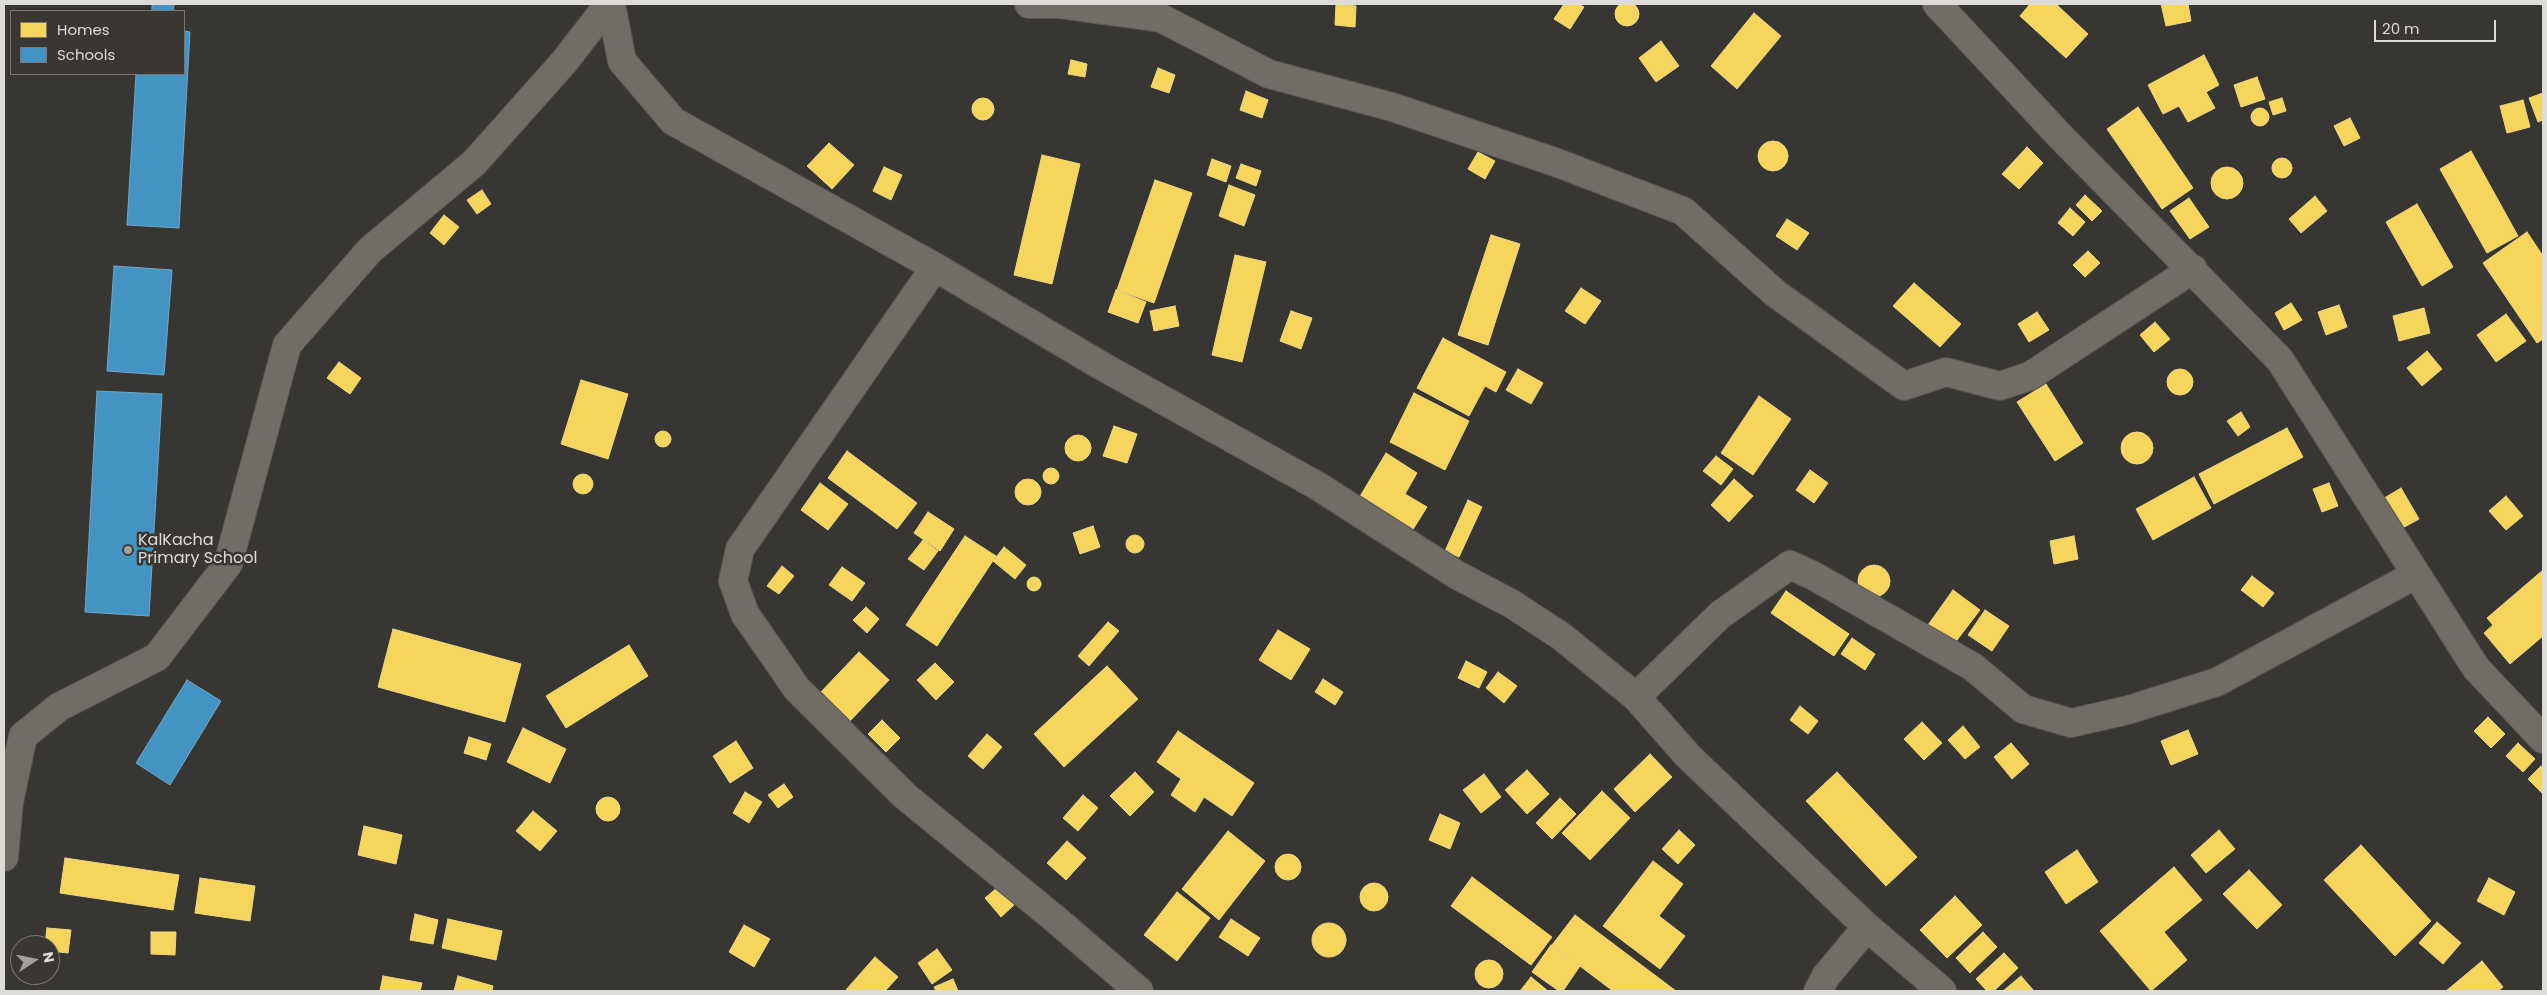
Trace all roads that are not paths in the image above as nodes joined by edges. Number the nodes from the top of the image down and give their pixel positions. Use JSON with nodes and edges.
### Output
{"nodes":[{"id":1,"x":610,"y":4,"type":"edge"},
{"id":2,"x":1030,"y":4,"type":"edge"},
{"id":3,"x":1937,"y":4,"type":"edge"},
{"id":4,"x":935,"y":267,"type":"junction"},
{"id":5,"x":2194,"y":269,"type":"junction"},
{"id":6,"x":2415,"y":575,"type":"junction"},
{"id":7,"x":1636,"y":697,"type":"junction"},
{"id":8,"x":2543,"y":739,"type":"edge"},
{"id":9,"x":4,"y":857,"type":"edge"},
{"id":10,"x":1867,"y":927,"type":"junction"},
{"id":11,"x":1138,"y":991,"type":"edge"},
{"id":12,"x":1818,"y":991,"type":"edge"},
{"id":13,"x":1942,"y":991,"type":"edge"}],
"edges":[{"from":1,"to":4,"type":"street"},
{"from":1,"to":9,"type":"street"},
{"from":2,"to":5,"type":"street"},
{"from":3,"to":5,"type":"street"},
{"from":4,"to":7,"type":"street"},
{"from":4,"to":11,"type":"street"},
{"from":5,"to":6,"type":"street"},
{"from":6,"to":7,"type":"street"},
{"from":6,"to":8,"type":"street"},
{"from":7,"to":10,"type":"street"},
{"from":10,"to":12,"type":"street"},
{"from":10,"to":13,"type":"street"}]}
